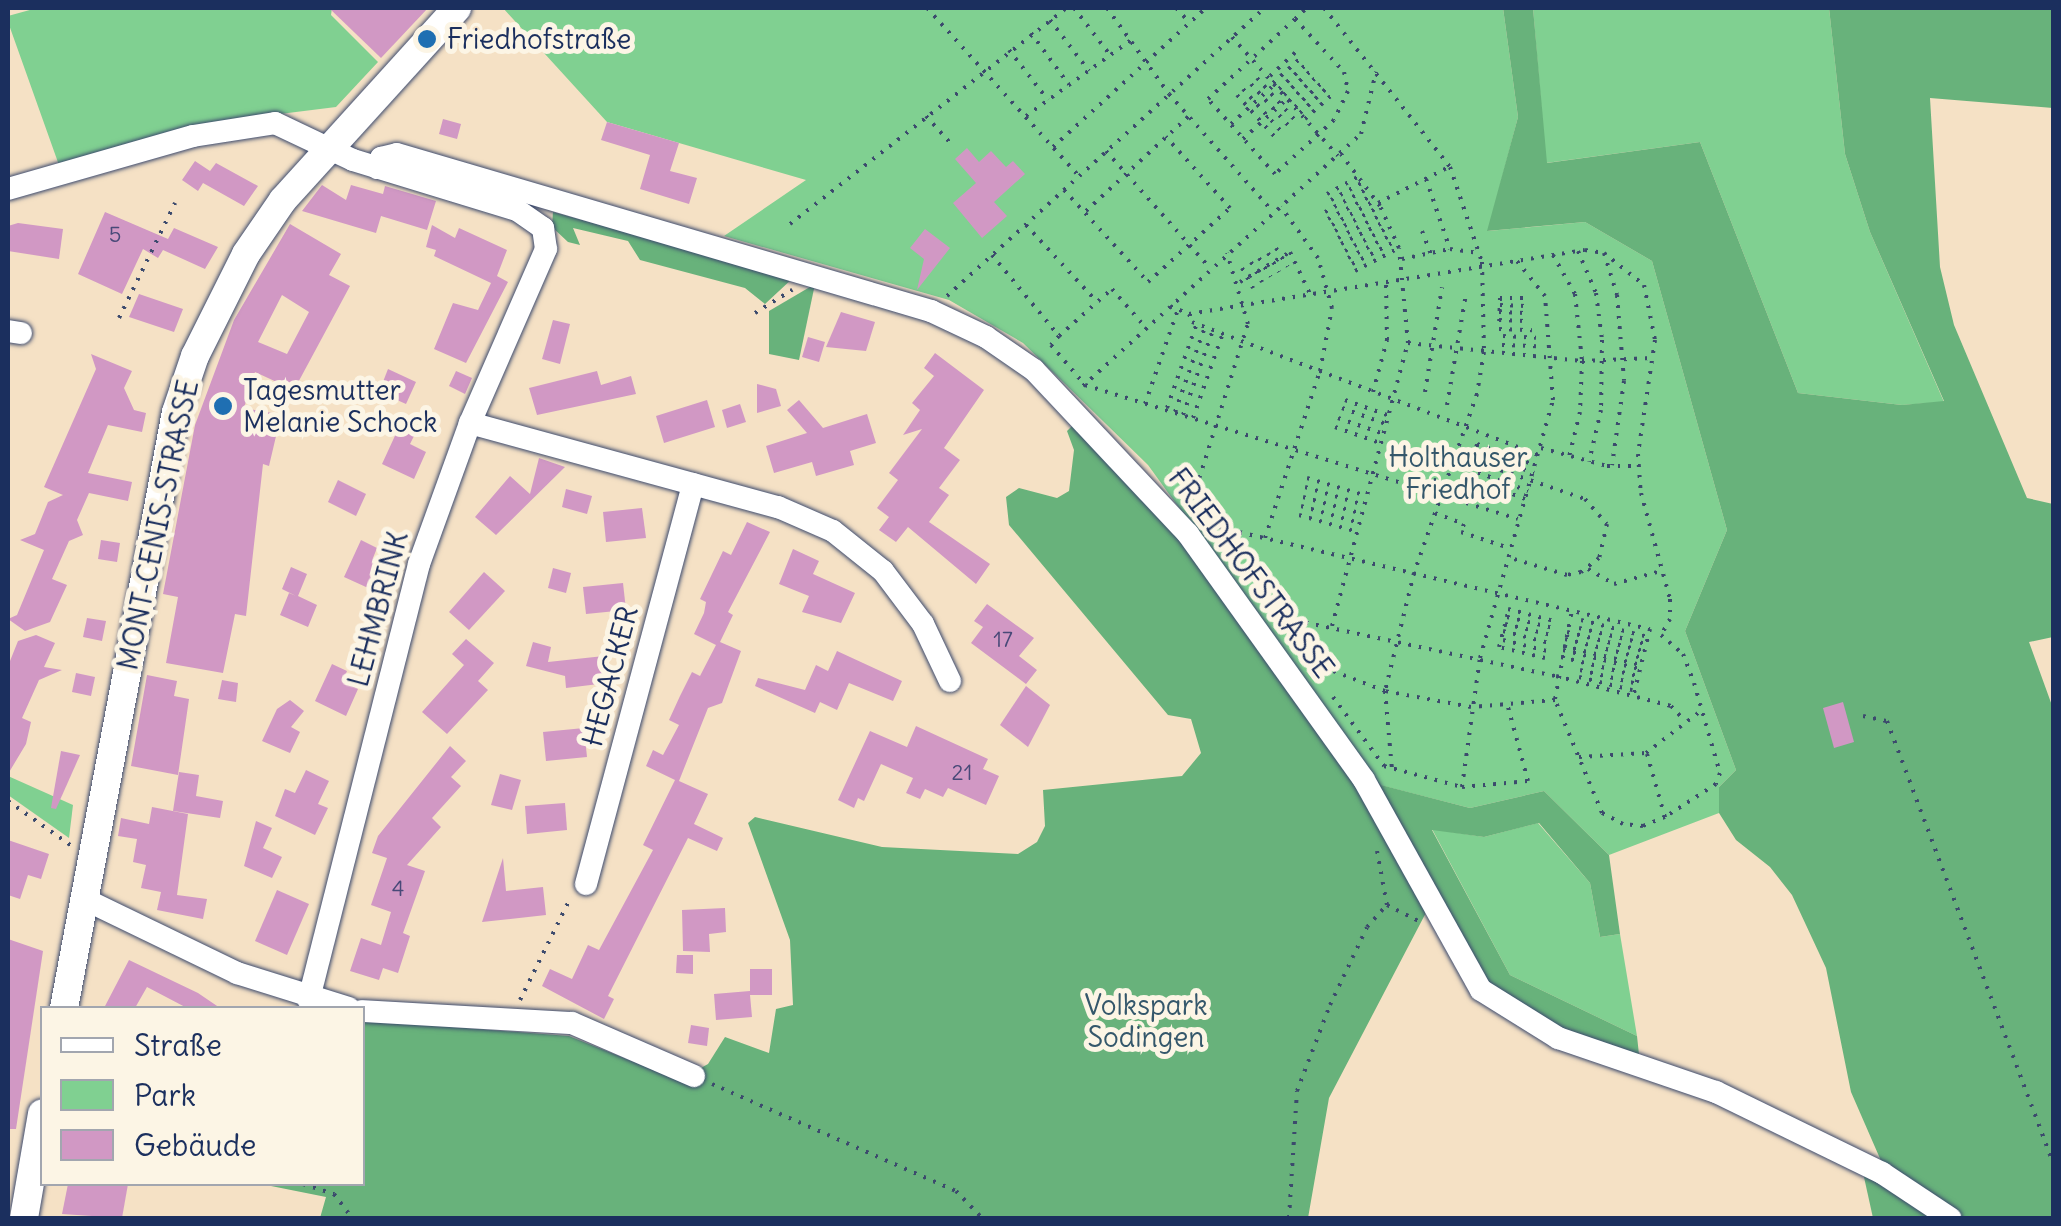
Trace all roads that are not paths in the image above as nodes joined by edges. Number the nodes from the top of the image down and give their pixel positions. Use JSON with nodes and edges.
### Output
{"nodes":[{"id":1,"x":457,"y":8,"type":"edge"},
{"id":2,"x":327,"y":147,"type":"junction"},
{"id":3,"x":377,"y":168,"type":"junction"},
{"id":4,"x":8,"y":189,"type":"edge"},
{"id":5,"x":470,"y":423,"type":"junction"},
{"id":6,"x":693,"y":484,"type":"junction"},
{"id":7,"x":950,"y":682,"type":"dead end"},
{"id":8,"x":586,"y":884,"type":"dead end"},
{"id":9,"x":86,"y":900,"type":"junction"},
{"id":10,"x":309,"y":1000,"type":"junction"},
{"id":11,"x":64,"y":1006,"type":"edge"},
{"id":12,"x":339,"y":1006,"type":"edge"},
{"id":13,"x":365,"y":1012,"type":"edge"},
{"id":14,"x":694,"y":1076,"type":"road end"},
{"id":15,"x":40,"y":1126,"type":"edge"},
{"id":16,"x":24,"y":1218,"type":"edge"},
{"id":17,"x":1950,"y":1218,"type":"edge"}],
"edges":[{"from":1,"to":2,"type":"main road","name":"MONT-CENIS-STRASSE"},
{"from":2,"to":3,"type":"street"},
{"from":2,"to":4,"type":"street"},
{"from":2,"to":9,"type":"main road","name":"MONT-CENIS-STRASSE"},
{"from":3,"to":5,"type":"street","name":"LEHMBRINK"},
{"from":3,"to":17,"type":"street","name":"FRIEDHOFSTRASSE"},
{"from":5,"to":6,"type":"street"},
{"from":5,"to":10,"type":"street","name":"LEHMBRINK"},
{"from":6,"to":7,"type":"street"},
{"from":6,"to":8,"type":"street","name":"HEGACKER"},
{"from":9,"to":10,"type":"street"},
{"from":9,"to":11,"type":"main road","name":"MONT-CENIS-STRASSE"},
{"from":10,"to":12,"type":"street"},
{"from":13,"to":14,"type":"street"},
{"from":15,"to":16,"type":"main road"}]}
